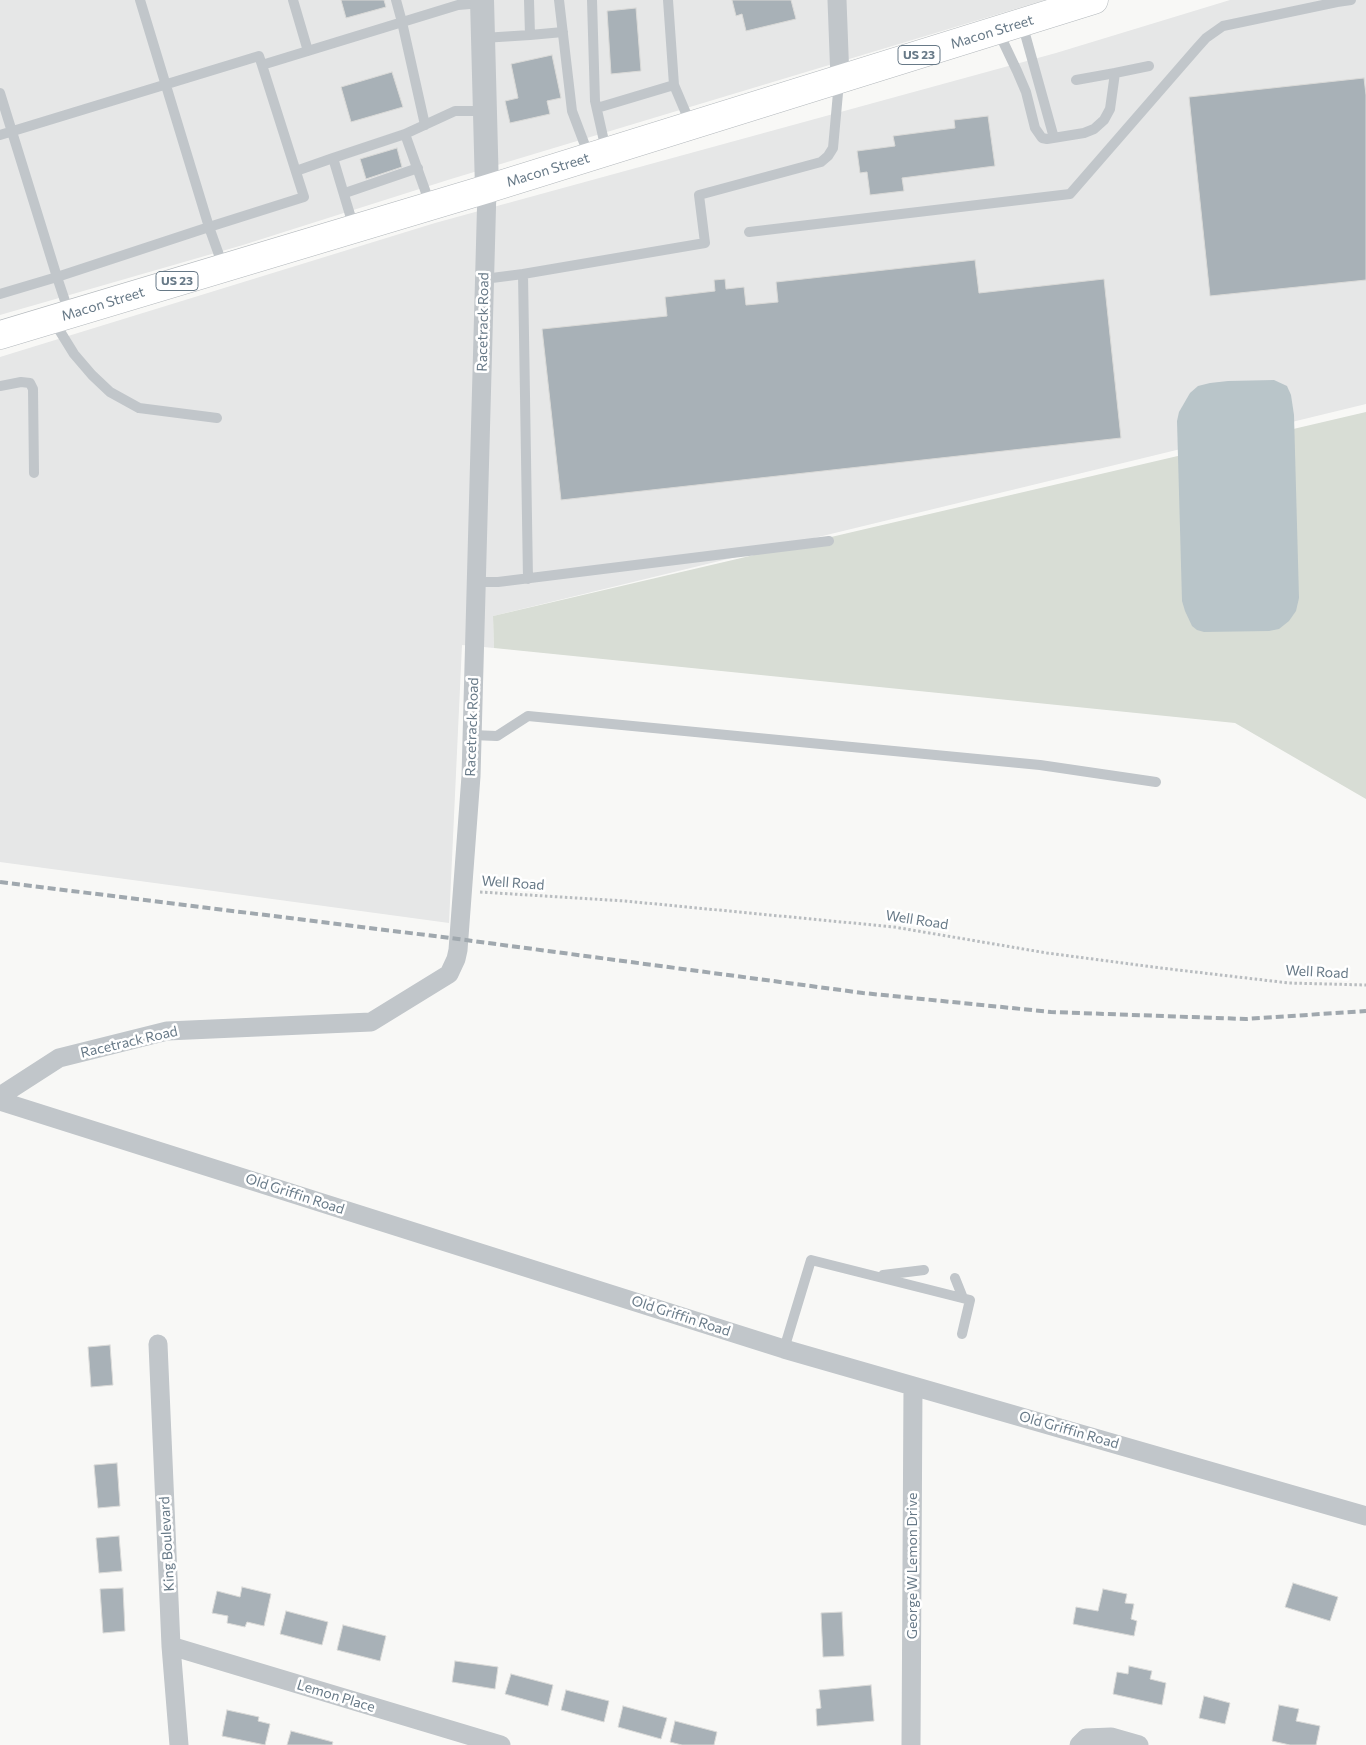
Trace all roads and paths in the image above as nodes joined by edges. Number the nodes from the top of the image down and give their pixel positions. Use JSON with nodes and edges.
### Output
{"nodes":[{"id":1,"x":140,"y":0,"type":"edge"},
{"id":2,"x":293,"y":0,"type":"edge"},
{"id":3,"x":396,"y":0,"type":"edge"},
{"id":4,"x":529,"y":0,"type":"edge"},
{"id":5,"x":559,"y":0,"type":"edge"},
{"id":6,"x":592,"y":0,"type":"edge"},
{"id":7,"x":668,"y":0,"type":"edge"},
{"id":8,"x":837,"y":0,"type":"edge"},
{"id":9,"x":1094,"y":0,"type":"edge"},
{"id":10,"x":1351,"y":0,"type":"edge"},
{"id":11,"x":482,"y":1,"type":"edge"},
{"id":12,"x":1337,"y":1,"type":"edge"},
{"id":13,"x":1054,"y":6,"type":"edge"},
{"id":14,"x":402,"y":22,"type":"junction"},
{"id":15,"x":1010,"y":26,"type":"junction"},
{"id":16,"x":562,"y":32,"type":"junction"},
{"id":17,"x":530,"y":35,"type":"junction"},
{"id":18,"x":483,"y":38,"type":"junction"},
{"id":19,"x":308,"y":51,"type":"junction"},
{"id":20,"x":262,"y":66,"type":"junction"},
{"id":21,"x":1149,"y":66,"type":"dead end"},
{"id":22,"x":1115,"y":73,"type":"junction"},
{"id":23,"x":840,"y":80,"type":"junction"},
{"id":24,"x":1076,"y":80,"type":"dead end"},
{"id":25,"x":165,"y":84,"type":"junction"},
{"id":26,"x":674,"y":84,"type":"junction"},
{"id":27,"x":0,"y":93,"type":"edge"},
{"id":28,"x":597,"y":108,"type":"junction"},
{"id":29,"x":484,"y":111,"type":"junction"},
{"id":30,"x":425,"y":125,"type":"junction"},
{"id":31,"x":692,"y":126,"type":"junction"},
{"id":32,"x":12,"y":131,"type":"junction"},
{"id":33,"x":405,"y":134,"type":"junction"},
{"id":34,"x":0,"y":135,"type":"edge"},
{"id":35,"x":1054,"y":138,"type":"junction"},
{"id":36,"x":598,"y":155,"type":"junction"},
{"id":37,"x":333,"y":158,"type":"junction"},
{"id":38,"x":418,"y":168,"type":"junction"},
{"id":39,"x":296,"y":171,"type":"junction"},
{"id":40,"x":486,"y":189,"type":"junction"},
{"id":41,"x":345,"y":192,"type":"junction"},
{"id":42,"x":431,"y":206,"type":"junction"},
{"id":43,"x":209,"y":227,"type":"junction"},
{"id":44,"x":354,"y":229,"type":"junction"},
{"id":45,"x":749,"y":232,"type":"dead end"},
{"id":46,"x":223,"y":267,"type":"junction"},
{"id":47,"x":523,"y":274,"type":"junction"},
{"id":48,"x":57,"y":277,"type":"junction"},
{"id":49,"x":484,"y":279,"type":"junction"},
{"id":50,"x":0,"y":294,"type":"edge"},
{"id":51,"x":61,"y":316,"type":"junction"},
{"id":52,"x":0,"y":335,"type":"edge"},
{"id":53,"x":0,"y":386,"type":"edge"},
{"id":54,"x":217,"y":418,"type":"dead end"},
{"id":55,"x":34,"y":474,"type":"dead end"},
{"id":56,"x":829,"y":541,"type":"dead end"},
{"id":57,"x":528,"y":578,"type":"junction"},
{"id":58,"x":476,"y":582,"type":"junction"},
{"id":59,"x":472,"y":735,"type":"junction"},
{"id":60,"x":1156,"y":782,"type":"dead end"},
{"id":61,"x":463,"y":891,"type":"junction"},
{"id":62,"x":1366,"y":985,"type":"edge"},
{"id":63,"x":0,"y":1096,"type":"edge"},
{"id":64,"x":0,"y":1101,"type":"edge"},
{"id":65,"x":924,"y":1270,"type":"dead end"},
{"id":66,"x":877,"y":1276,"type":"junction"},
{"id":67,"x":955,"y":1278,"type":"dead end"},
{"id":68,"x":967,"y":1299,"type":"junction"},
{"id":69,"x":962,"y":1334,"type":"dead end"},
{"id":70,"x":158,"y":1344,"type":"dead end"},
{"id":71,"x":784,"y":1349,"type":"junction"},
{"id":72,"x":913,"y":1386,"type":"junction"},
{"id":73,"x":1366,"y":1516,"type":"edge"},
{"id":74,"x":171,"y":1646,"type":"junction"},
{"id":75,"x":179,"y":1745,"type":"edge"},
{"id":76,"x":501,"y":1745,"type":"edge"},
{"id":77,"x":911,"y":1745,"type":"edge"},
{"id":78,"x":1079,"y":1745,"type":"edge"},
{"id":79,"x":1139,"y":1745,"type":"edge"}],
"edges":[{"from":1,"to":25,"type":"lane"},
{"from":2,"to":19,"type":"lane"},
{"from":3,"to":14,"type":"lane"},
{"from":4,"to":17,"type":"lane"},
{"from":5,"to":16,"type":"lane"},
{"from":6,"to":28,"type":"lane"},
{"from":7,"to":26,"type":"lane"},
{"from":8,"to":23,"type":"street"},
{"from":9,"to":13,"type":"main road","name":"Macon Street","number":"US 23"},
{"from":10,"to":12,"type":"lane"},
{"from":11,"to":14,"type":"lane"},
{"from":11,"to":18,"type":"street","name":"Racetrack Road"},
{"from":12,"to":45,"type":"lane"},
{"from":13,"to":15,"type":"main road","name":"Macon Street","number":"US 23"},
{"from":14,"to":19,"type":"lane"},
{"from":14,"to":30,"type":"lane"},
{"from":15,"to":23,"type":"main road","name":"Macon Street","number":"US 23"},
{"from":15,"to":35,"type":"lane"},
{"from":15,"to":35,"type":"lane"},
{"from":16,"to":17,"type":"lane"},
{"from":16,"to":36,"type":"lane"},
{"from":17,"to":18,"type":"lane"},
{"from":18,"to":29,"type":"street","name":"Racetrack Road"},
{"from":19,"to":20,"type":"lane"},
{"from":20,"to":25,"type":"lane"},
{"from":20,"to":39,"type":"lane"},
{"from":21,"to":22,"type":"lane"},
{"from":22,"to":24,"type":"lane"},
{"from":22,"to":35,"type":"lane"},
{"from":23,"to":31,"type":"main road","name":"Macon Street","number":"US 23"},
{"from":23,"to":47,"type":"lane"},
{"from":25,"to":32,"type":"lane"},
{"from":25,"to":43,"type":"lane"},
{"from":26,"to":28,"type":"lane"},
{"from":26,"to":31,"type":"lane"},
{"from":27,"to":32,"type":"lane"},
{"from":28,"to":36,"type":"lane"},
{"from":29,"to":30,"type":"lane"},
{"from":29,"to":40,"type":"street","name":"Racetrack Road"},
{"from":30,"to":33,"type":"lane"},
{"from":31,"to":36,"type":"main road","name":"Macon Street","number":"US 23"},
{"from":32,"to":34,"type":"lane"},
{"from":32,"to":48,"type":"lane"},
{"from":33,"to":37,"type":"lane"},
{"from":33,"to":38,"type":"lane"},
{"from":36,"to":40,"type":"main road","name":"Macon Street","number":"US 23"},
{"from":37,"to":39,"type":"lane"},
{"from":37,"to":41,"type":"lane"},
{"from":38,"to":41,"type":"lane"},
{"from":38,"to":42,"type":"lane"},
{"from":39,"to":43,"type":"lane"},
{"from":40,"to":42,"type":"main road","name":"Macon Street","number":"US 23"},
{"from":40,"to":49,"type":"street","name":"Racetrack Road"},
{"from":41,"to":44,"type":"lane"},
{"from":42,"to":44,"type":"main road","name":"Macon Street","number":"US 23"},
{"from":43,"to":46,"type":"lane"},
{"from":43,"to":48,"type":"lane"},
{"from":44,"to":46,"type":"main road","name":"Macon Street","number":"US 23"},
{"from":46,"to":51,"type":"main road","name":"Macon Street","number":"US 23"},
{"from":47,"to":49,"type":"lane"},
{"from":47,"to":57,"type":"lane"},
{"from":48,"to":50,"type":"lane"},
{"from":48,"to":51,"type":"lane"},
{"from":49,"to":58,"type":"street","name":"Racetrack Road"},
{"from":51,"to":52,"type":"main road","name":"Macon Street","number":"US 23"},
{"from":51,"to":54,"type":"lane"},
{"from":53,"to":55,"type":"lane"},
{"from":56,"to":57,"type":"lane"},
{"from":57,"to":58,"type":"lane"},
{"from":58,"to":59,"type":"street","name":"Racetrack Road"},
{"from":59,"to":60,"type":"lane"},
{"from":59,"to":61,"type":"street","name":"Racetrack Road"},
{"from":61,"to":62,"type":"path","name":"Well Road"},
{"from":61,"to":63,"type":"street","name":"Racetrack Road"},
{"from":64,"to":71,"type":"street","name":"Old Griffin Road"},
{"from":65,"to":66,"type":"lane"},
{"from":66,"to":68,"type":"lane"},
{"from":66,"to":71,"type":"lane"},
{"from":67,"to":68,"type":"lane"},
{"from":68,"to":69,"type":"lane"},
{"from":70,"to":74,"type":"street","name":"King Boulevard"},
{"from":71,"to":72,"type":"street","name":"Old Griffin Road"},
{"from":72,"to":73,"type":"street","name":"Old Griffin Road"},
{"from":72,"to":77,"type":"street","name":"George W Lemon Drive"},
{"from":74,"to":75,"type":"street","name":"King Boulevard"},
{"from":74,"to":76,"type":"street","name":"Lemon Place"},
{"from":78,"to":79,"type":"street"}]}
